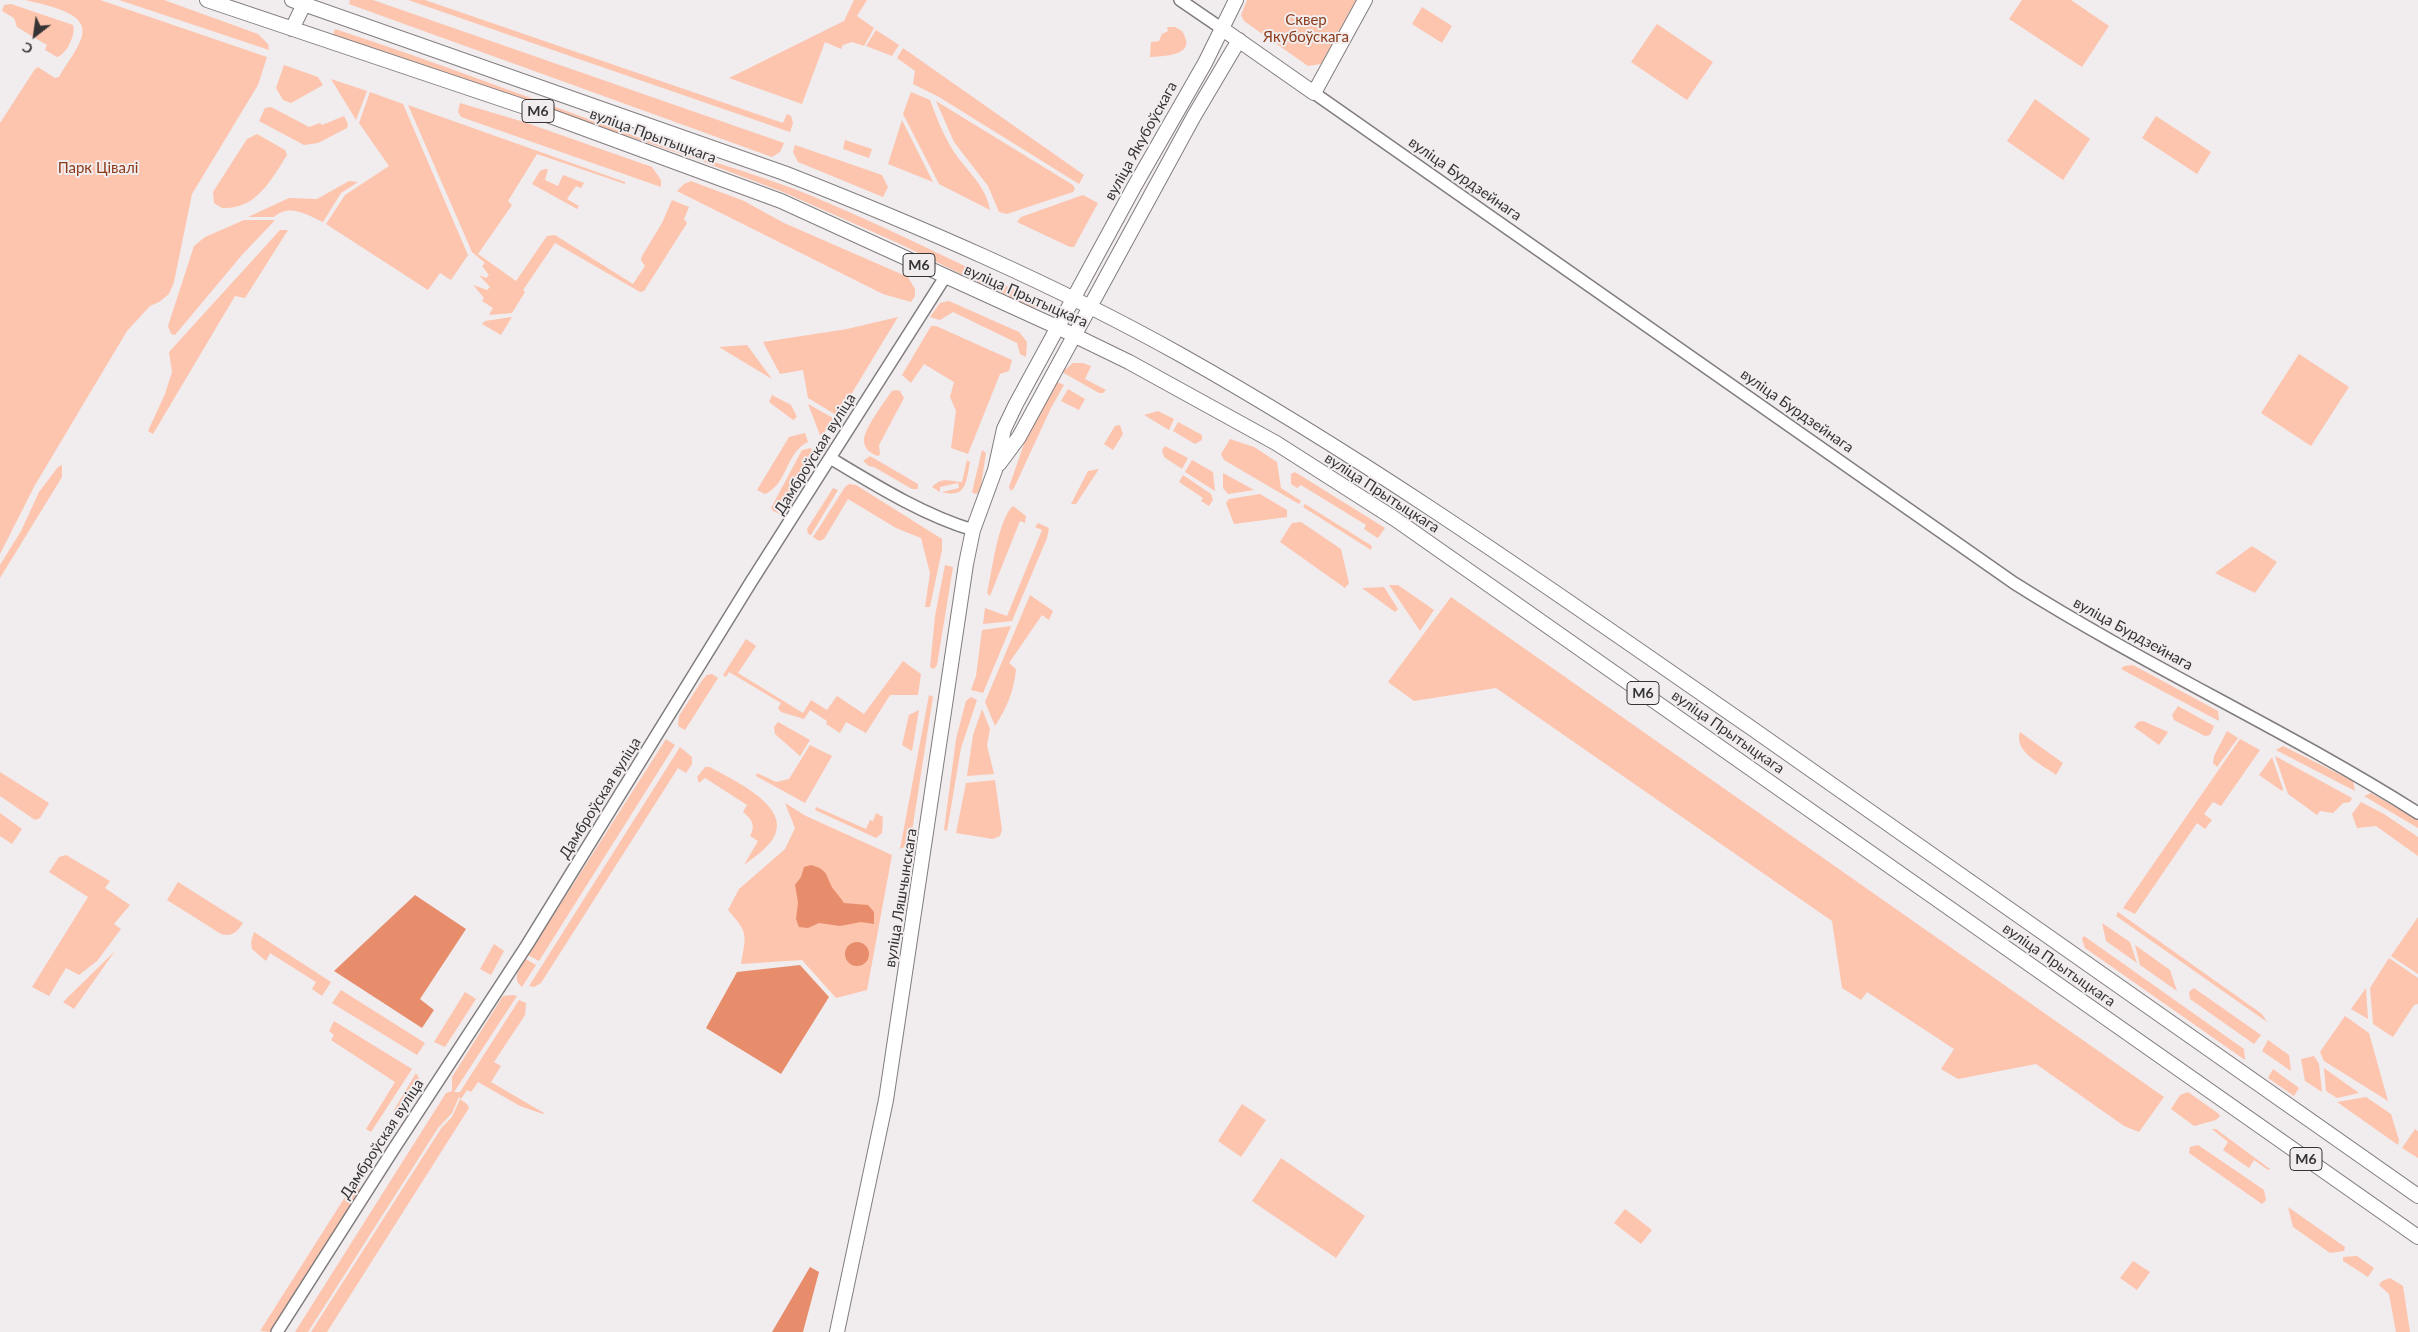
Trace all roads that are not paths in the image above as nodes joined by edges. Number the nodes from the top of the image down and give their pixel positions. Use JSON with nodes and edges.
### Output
{"nodes":[{"id":1,"x":207,"y":0,"type":"edge"},
{"id":2,"x":1180,"y":0,"type":"edge"},
{"id":3,"x":1236,"y":0,"type":"edge"},
{"id":4,"x":1365,"y":0,"type":"edge"},
{"id":5,"x":301,"y":1,"type":"edge"},
{"id":6,"x":1221,"y":28,"type":"junction"},
{"id":7,"x":292,"y":29,"type":"junction"},
{"id":8,"x":1239,"y":40,"type":"junction"},
{"id":9,"x":1314,"y":93,"type":"junction"},
{"id":10,"x":945,"y":277,"type":"junction"},
{"id":11,"x":1073,"y":298,"type":"junction"},
{"id":12,"x":1089,"y":306,"type":"junction"},
{"id":13,"x":1057,"y":327,"type":"junction"},
{"id":14,"x":1074,"y":335,"type":"junction"},
{"id":15,"x":830,"y":458,"type":"junction"},
{"id":16,"x":995,"y":470,"type":"junction"},
{"id":17,"x":973,"y":530,"type":"junction"},
{"id":18,"x":2418,"y":813,"type":"edge"},
{"id":19,"x":2418,"y":1196,"type":"edge"},
{"id":20,"x":2418,"y":1237,"type":"edge"},
{"id":21,"x":277,"y":1332,"type":"edge"},
{"id":22,"x":837,"y":1332,"type":"edge"}],
"edges":[{"from":1,"to":7,"type":"main road","name":"вуліца Прытыцкага","number":"М6"},
{"from":2,"to":6,"type":"street","name":"вуліца Бурдзейнага"},
{"from":3,"to":6,"type":"main road","name":"вуліца Якубоўскага"},
{"from":4,"to":9,"type":"main road"},
{"from":5,"to":7,"type":"main road"},
{"from":5,"to":11,"type":"main road","name":"вуліца Прытыцкага","number":"М6"},
{"from":6,"to":8,"type":"main road","name":"вуліца Бурдзейнага"},
{"from":6,"to":11,"type":"main road","name":"вуліца Якубоўскага"},
{"from":7,"to":10,"type":"main road","name":"вуліца Прытыцкага","number":"М6"},
{"from":8,"to":9,"type":"main road","name":"вуліца Бурдзейнага"},
{"from":8,"to":12,"type":"main road"},
{"from":9,"to":18,"type":"street","name":"вуліца Бурдзейнага"},
{"from":10,"to":13,"type":"main road","name":"вуліца Прытыцкага","number":"М6"},
{"from":10,"to":15,"type":"street","name":"Дамброўская вуліца"},
{"from":11,"to":12,"type":"main road","name":"вуліца Прытыцкага","number":"М6"},
{"from":11,"to":13,"type":"main road","name":"вуліца Ляшчынскага"},
{"from":12,"to":14,"type":"main road","name":"вуліца Ляшчынскага"},
{"from":12,"to":19,"type":"main road","name":"вуліца Прытыцкага","number":"М6"},
{"from":13,"to":14,"type":"main road","name":"вуліца Прытыцкага","number":"М6"},
{"from":13,"to":16,"type":"main road","name":"вуліца Ляшчынскага"},
{"from":14,"to":16,"type":"main road","name":"вуліца Ляшчынскага"},
{"from":14,"to":20,"type":"main road","name":"вуліца Прытыцкага","number":"М6"},
{"from":15,"to":17,"type":"street"},
{"from":15,"to":21,"type":"street","name":"Дамброўская вуліца"},
{"from":16,"to":17,"type":"main road","name":"вуліца Ляшчынскага"},
{"from":17,"to":22,"type":"main road","name":"вуліца Ляшчынскага"}]}
